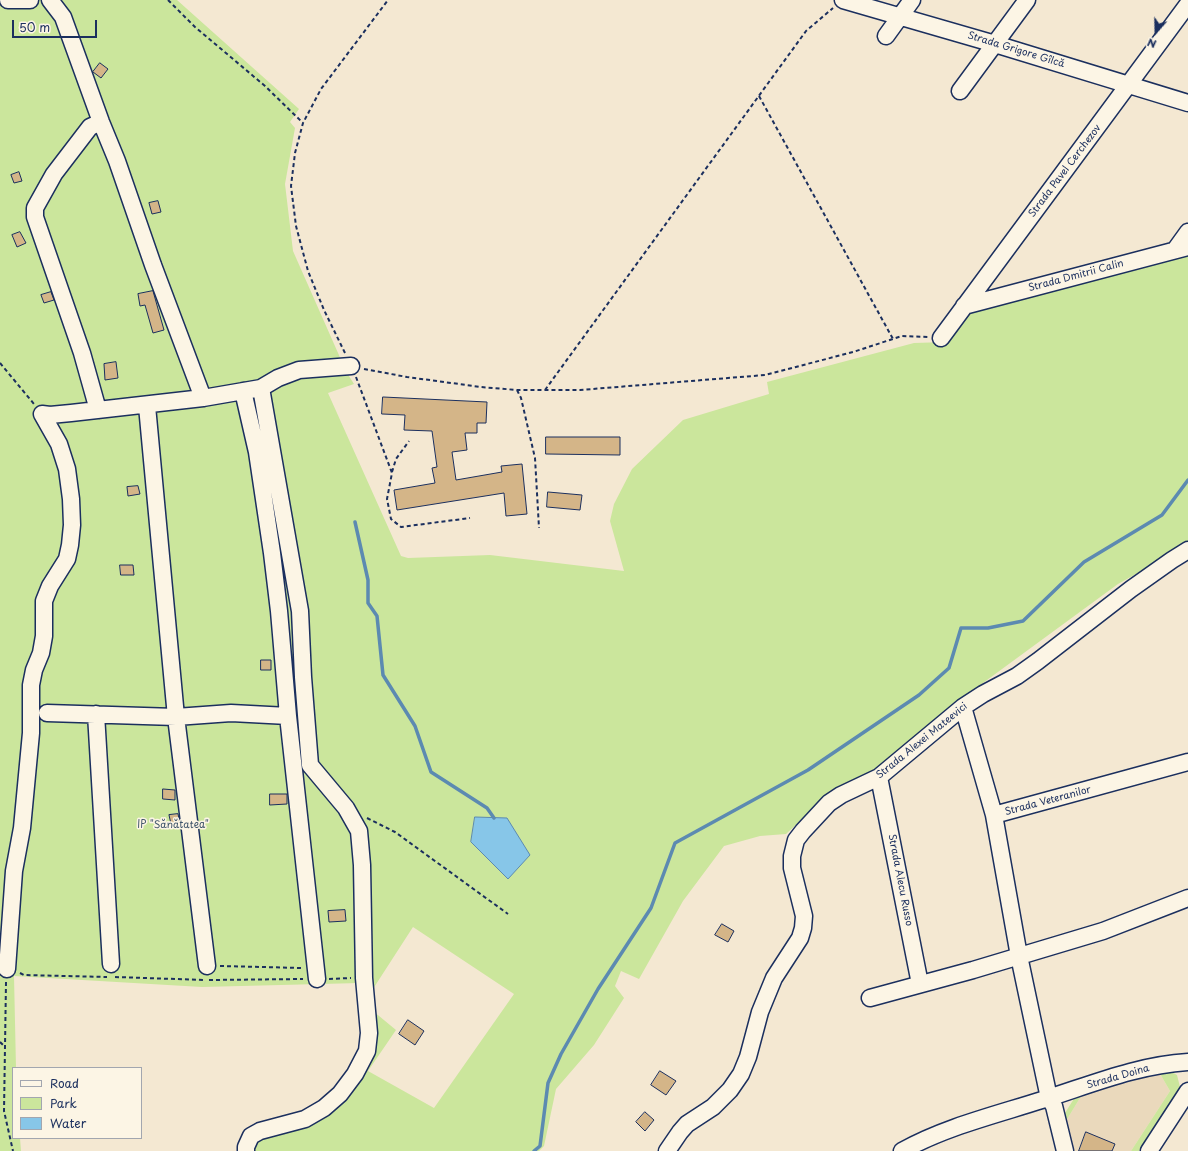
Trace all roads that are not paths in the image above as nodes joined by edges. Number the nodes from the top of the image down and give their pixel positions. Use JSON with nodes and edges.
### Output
{"nodes":[{"id":1,"x":8,"y":0,"type":"edge"},
{"id":2,"x":30,"y":0,"type":"edge"},
{"id":3,"x":50,"y":0,"type":"edge"},
{"id":4,"x":843,"y":0,"type":"edge"},
{"id":5,"x":912,"y":0,"type":"edge"},
{"id":6,"x":1027,"y":0,"type":"edge"},
{"id":7,"x":1188,"y":4,"type":"edge"},
{"id":8,"x":900,"y":17,"type":"junction"},
{"id":9,"x":886,"y":36,"type":"dead end"},
{"id":10,"x":995,"y":44,"type":"junction"},
{"id":11,"x":1129,"y":85,"type":"junction"},
{"id":12,"x":960,"y":91,"type":"dead end"},
{"id":13,"x":1188,"y":102,"type":"edge"},
{"id":14,"x":101,"y":122,"type":"junction"},
{"id":15,"x":1188,"y":232,"type":"edge"},
{"id":16,"x":1182,"y":248,"type":"edge"},
{"id":17,"x":964,"y":306,"type":"junction"},
{"id":18,"x":941,"y":338,"type":"road end"},
{"id":19,"x":351,"y":366,"type":"road end"},
{"id":20,"x":261,"y":388,"type":"junction"},
{"id":21,"x":243,"y":391,"type":"junction"},
{"id":22,"x":203,"y":398,"type":"junction"},
{"id":23,"x":146,"y":406,"type":"junction"},
{"id":24,"x":98,"y":410,"type":"junction"},
{"id":25,"x":1188,"y":550,"type":"edge"},
{"id":26,"x":963,"y":707,"type":"junction"},
{"id":27,"x":47,"y":713,"type":"dead end"},
{"id":28,"x":96,"y":714,"type":"junction"},
{"id":29,"x":288,"y":716,"type":"junction"},
{"id":30,"x":176,"y":717,"type":"junction"},
{"id":31,"x":1188,"y":762,"type":"edge"},
{"id":32,"x":879,"y":777,"type":"junction"},
{"id":33,"x":994,"y":815,"type":"junction"},
{"id":34,"x":1188,"y":898,"type":"edge"},
{"id":35,"x":1019,"y":956,"type":"junction"},
{"id":36,"x":111,"y":964,"type":"dead end"},
{"id":37,"x":207,"y":966,"type":"road end"},
{"id":38,"x":6,"y":969,"type":"road end"},
{"id":39,"x":317,"y":974,"type":"road end"},
{"id":40,"x":920,"y":984,"type":"junction"},
{"id":41,"x":870,"y":998,"type":"dead end"},
{"id":42,"x":1188,"y":1062,"type":"edge"},
{"id":43,"x":1188,"y":1091,"type":"edge"},
{"id":44,"x":1048,"y":1098,"type":"junction"},
{"id":45,"x":931,"y":1145,"type":"edge"},
{"id":46,"x":246,"y":1151,"type":"edge"},
{"id":47,"x":667,"y":1151,"type":"edge"},
{"id":48,"x":902,"y":1151,"type":"edge"},
{"id":49,"x":1065,"y":1151,"type":"edge"},
{"id":50,"x":1149,"y":1151,"type":"edge"}],
"edges":[{"from":1,"to":2,"type":"street"},
{"from":3,"to":14,"type":"street"},
{"from":4,"to":8,"type":"street","name":"Strada Grigore Gîlcă"},
{"from":5,"to":8,"type":"street"},
{"from":6,"to":10,"type":"street"},
{"from":7,"to":11,"type":"street","name":"Strada Pavel Cerchezov"},
{"from":8,"to":9,"type":"street"},
{"from":8,"to":10,"type":"street","name":"Strada Grigore Gîlcă"},
{"from":10,"to":11,"type":"street","name":"Strada Grigore Gîlcă"},
{"from":10,"to":12,"type":"street"},
{"from":11,"to":13,"type":"street","name":"Strada Grigore Gîlcă"},
{"from":11,"to":17,"type":"street","name":"Strada Pavel Cerchezov"},
{"from":14,"to":22,"type":"street"},
{"from":14,"to":24,"type":"street"},
{"from":15,"to":16,"type":"street"},
{"from":16,"to":17,"type":"street","name":"Strada Dmitrii Calin"},
{"from":17,"to":18,"type":"street","name":"Strada Pavel Cerchezov"},
{"from":19,"to":20,"type":"street"},
{"from":20,"to":21,"type":"street"},
{"from":20,"to":46,"type":"street"},
{"from":21,"to":22,"type":"street"},
{"from":21,"to":29,"type":"street"},
{"from":22,"to":23,"type":"street"},
{"from":23,"to":24,"type":"street"},
{"from":23,"to":30,"type":"street"},
{"from":24,"to":38,"type":"street"},
{"from":25,"to":26,"type":"street","name":"Strada Alexei Mateevici"},
{"from":26,"to":32,"type":"street","name":"Strada Alexei Mateevici"},
{"from":26,"to":33,"type":"street","name":"Strada Veteranilor"},
{"from":27,"to":28,"type":"street"},
{"from":28,"to":30,"type":"street"},
{"from":28,"to":36,"type":"street"},
{"from":29,"to":30,"type":"street"},
{"from":29,"to":39,"type":"street"},
{"from":30,"to":37,"type":"street"},
{"from":31,"to":33,"type":"street","name":"Strada Veteranilor"},
{"from":32,"to":40,"type":"street","name":"Strada Alecu Russo"},
{"from":32,"to":47,"type":"street","name":"Strada Alexei Mateevici"},
{"from":33,"to":35,"type":"street"},
{"from":34,"to":35,"type":"street"},
{"from":35,"to":40,"type":"street"},
{"from":35,"to":44,"type":"street"},
{"from":40,"to":41,"type":"street"},
{"from":42,"to":44,"type":"street","name":"Strada Doina"},
{"from":43,"to":50,"type":"street"},
{"from":44,"to":45,"type":"street","name":"Strada Doina"},
{"from":44,"to":49,"type":"street"},
{"from":45,"to":48,"type":"street","name":"Strada Doina"}]}
